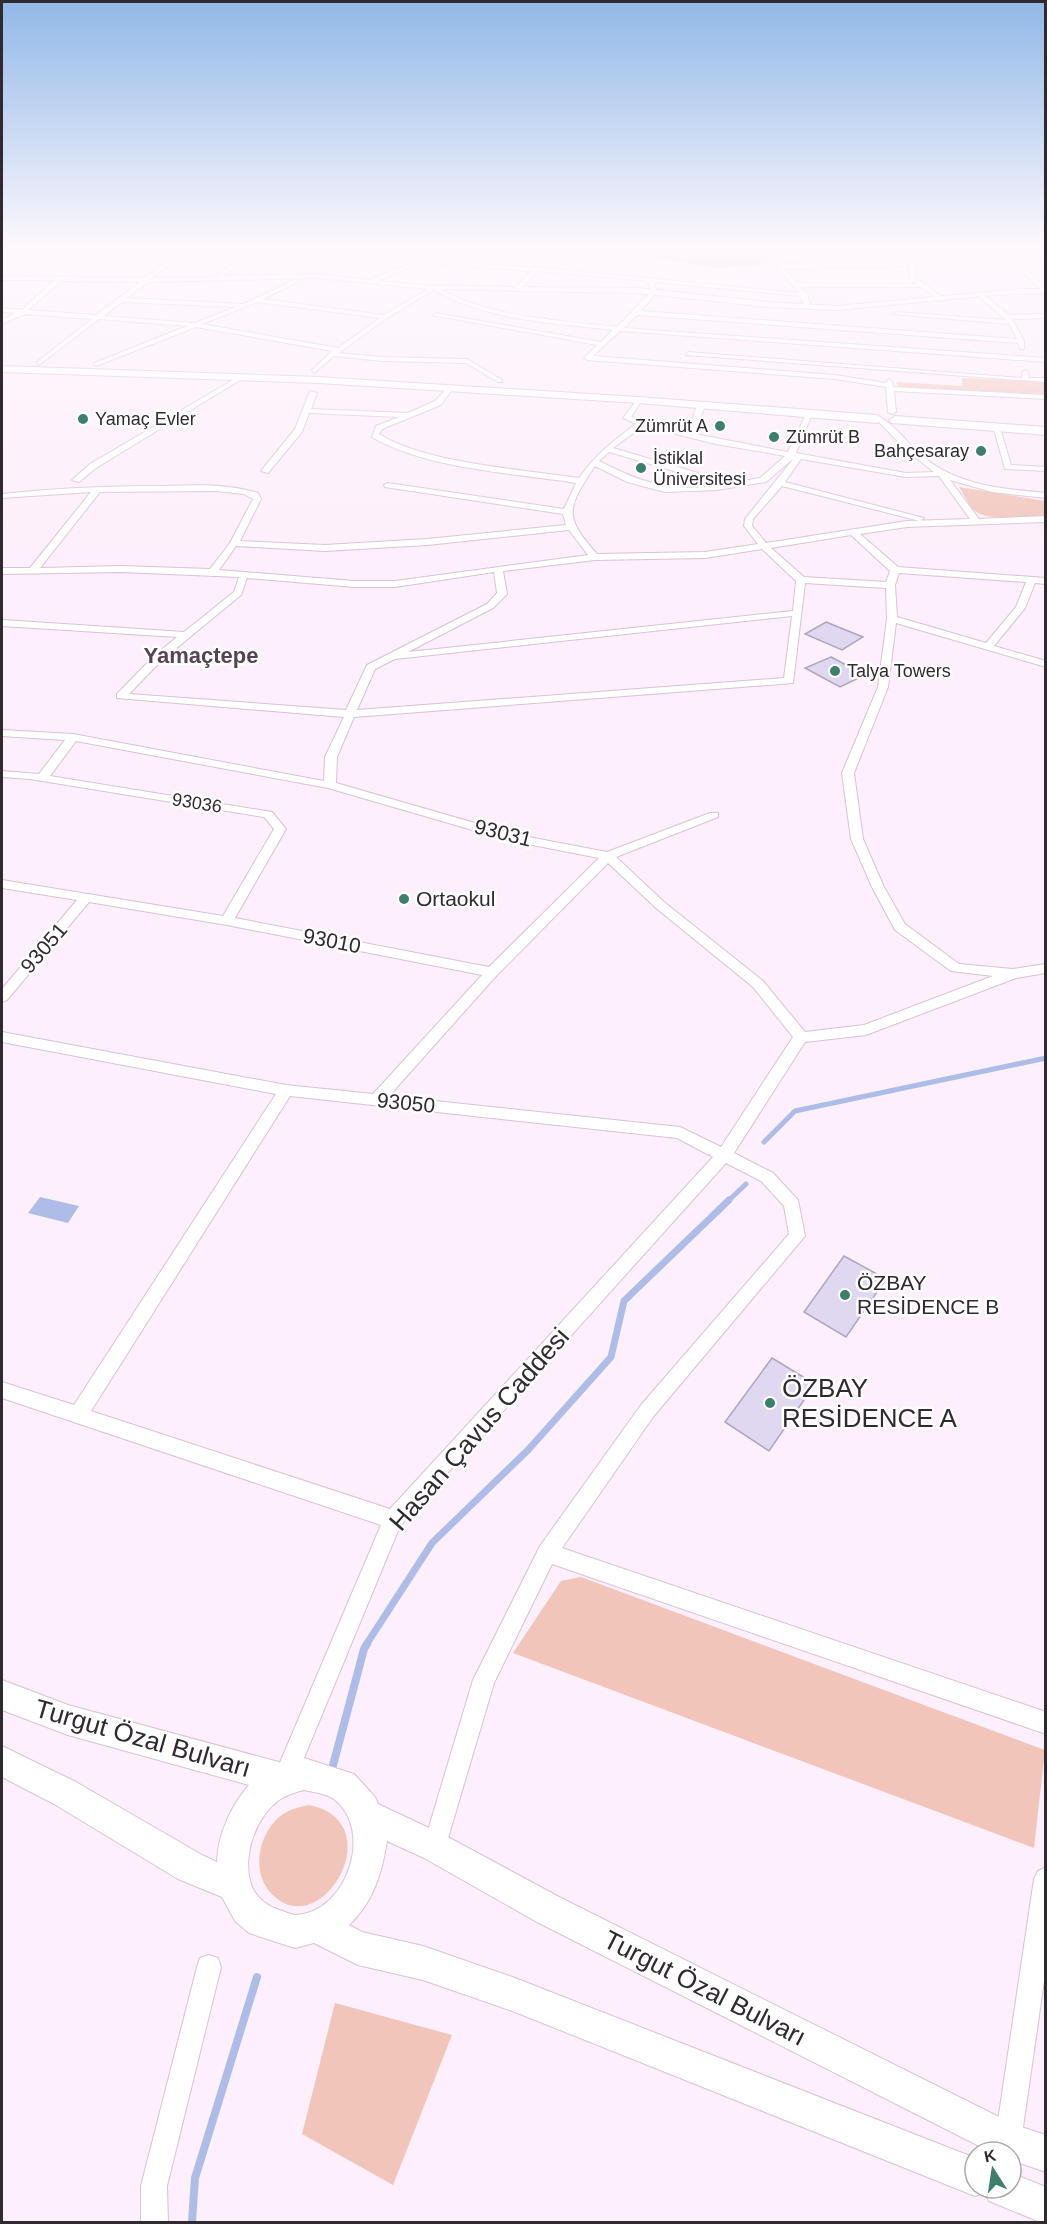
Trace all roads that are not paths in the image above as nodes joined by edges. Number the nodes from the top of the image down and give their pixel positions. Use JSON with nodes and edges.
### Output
{"nodes":[{"id":1,"x":52,"y":353,"type":"edge"},
{"id":2,"x":125,"y":353,"type":"edge"},
{"id":3,"x":593,"y":353,"type":"edge"},
{"id":4,"x":891,"y":353,"type":"edge"},
{"id":5,"x":929,"y":353,"type":"edge"},
{"id":6,"x":1022,"y":353,"type":"edge"},
{"id":7,"x":332,"y":354,"type":"joint"},
{"id":8,"x":688,"y":354,"type":"joint"},
{"id":9,"x":1023,"y":360,"type":"junction"},
{"id":10,"x":1046,"y":360,"type":"edge"},
{"id":11,"x":2,"y":362,"type":"edge"},
{"id":12,"x":39,"y":363,"type":"junction"},
{"id":13,"x":96,"y":364,"type":"junction"},
{"id":14,"x":681,"y":365,"type":"junction"},
{"id":15,"x":2,"y":369,"type":"edge"},
{"id":16,"x":888,"y":370,"type":"junction"},
{"id":17,"x":314,"y":371,"type":"junction"},
{"id":18,"x":243,"y":376,"type":"junction"},
{"id":19,"x":1026,"y":380,"type":"junction"},
{"id":20,"x":1046,"y":380,"type":"edge"},
{"id":21,"x":501,"y":381,"type":"junction"},
{"id":22,"x":449,"y":388,"type":"junction"},
{"id":23,"x":889,"y":389,"type":"junction"},
{"id":24,"x":313,"y":393,"type":"dead end"},
{"id":25,"x":1046,"y":397,"type":"edge"},
{"id":26,"x":638,"y":400,"type":"junction"},
{"id":27,"x":701,"y":405,"type":"junction"},
{"id":28,"x":306,"y":411,"type":"junction"},
{"id":29,"x":810,"y":414,"type":"junction"},
{"id":30,"x":413,"y":415,"type":"junction"},
{"id":31,"x":887,"y":415,"type":"junction"},
{"id":32,"x":642,"y":423,"type":"junction"},
{"id":33,"x":1046,"y":423,"type":"edge"},
{"id":34,"x":996,"y":428,"type":"junction"},
{"id":35,"x":1046,"y":431,"type":"edge"},
{"id":36,"x":691,"y":436,"type":"junction"},
{"id":37,"x":905,"y":445,"type":"junction"},
{"id":38,"x":608,"y":449,"type":"junction"},
{"id":39,"x":795,"y":455,"type":"junction"},
{"id":40,"x":594,"y":462,"type":"junction"},
{"id":41,"x":1008,"y":467,"type":"junction"},
{"id":42,"x":1046,"y":469,"type":"edge"},
{"id":43,"x":265,"y":471,"type":"dead end"},
{"id":44,"x":941,"y":474,"type":"junction"},
{"id":45,"x":1013,"y":476,"type":"dead end"},
{"id":46,"x":581,"y":481,"type":"junction"},
{"id":47,"x":780,"y":483,"type":"junction"},
{"id":48,"x":388,"y":485,"type":"dead end"},
{"id":49,"x":1018,"y":485,"type":"dead end"},
{"id":50,"x":732,"y":486,"type":"junction"},
{"id":51,"x":99,"y":488,"type":"junction"},
{"id":52,"x":1023,"y":494,"type":"junction"},
{"id":53,"x":2,"y":496,"type":"edge"},
{"id":54,"x":1046,"y":496,"type":"edge"},
{"id":55,"x":863,"y":504,"type":"junction"},
{"id":56,"x":567,"y":512,"type":"junction"},
{"id":57,"x":1046,"y":519,"type":"edge"},
{"id":58,"x":976,"y":521,"type":"junction"},
{"id":59,"x":937,"y":523,"type":"junction"},
{"id":60,"x":883,"y":526,"type":"junction"},
{"id":61,"x":571,"y":527,"type":"junction"},
{"id":62,"x":854,"y":533,"type":"junction"},
{"id":63,"x":234,"y":543,"type":"junction"},
{"id":64,"x":766,"y":548,"type":"junction"},
{"id":65,"x":595,"y":557,"type":"junction"},
{"id":66,"x":498,"y":569,"type":"junction"},
{"id":67,"x":33,"y":570,"type":"junction"},
{"id":68,"x":895,"y":570,"type":"junction"},
{"id":69,"x":2,"y":571,"type":"edge"},
{"id":70,"x":213,"y":572,"type":"junction"},
{"id":71,"x":244,"y":574,"type":"junction"},
{"id":72,"x":801,"y":580,"type":"junction"},
{"id":73,"x":1031,"y":581,"type":"junction"},
{"id":74,"x":1046,"y":581,"type":"edge"},
{"id":75,"x":890,"y":585,"type":"junction"},
{"id":76,"x":796,"y":613,"type":"junction"},
{"id":77,"x":892,"y":619,"type":"junction"},
{"id":78,"x":3,"y":623,"type":"dead end"},
{"id":79,"x":186,"y":635,"type":"junction"},
{"id":80,"x":989,"y":646,"type":"junction"},
{"id":81,"x":396,"y":656,"type":"junction"},
{"id":82,"x":1046,"y":664,"type":"edge"},
{"id":83,"x":351,"y":714,"type":"junction"},
{"id":84,"x":2,"y":733,"type":"edge"},
{"id":85,"x":73,"y":737,"type":"junction"},
{"id":86,"x":2,"y":774,"type":"edge"},
{"id":87,"x":42,"y":778,"type":"junction"},
{"id":88,"x":330,"y":785,"type":"junction"},
{"id":89,"x":714,"y":815,"type":"dead end"},
{"id":90,"x":608,"y":856,"type":"junction"},
{"id":91,"x":2,"y":884,"type":"edge"},
{"id":92,"x":86,"y":898,"type":"junction"},
{"id":93,"x":227,"y":921,"type":"junction"},
{"id":94,"x":1046,"y":968,"type":"edge"},
{"id":95,"x":492,"y":972,"type":"junction"},
{"id":96,"x":1013,"y":974,"type":"junction"},
{"id":97,"x":2,"y":997,"type":"edge"},
{"id":98,"x":2,"y":1036,"type":"edge"},
{"id":99,"x":801,"y":1037,"type":"junction"},
{"id":100,"x":286,"y":1090,"type":"junction"},
{"id":101,"x":377,"y":1100,"type":"junction"},
{"id":102,"x":725,"y":1154,"type":"junction"},
{"id":103,"x":2,"y":1390,"type":"edge"},
{"id":104,"x":78,"y":1415,"type":"junction"},
{"id":105,"x":393,"y":1520,"type":"junction"},
{"id":106,"x":547,"y":1553,"type":"junction"},
{"id":107,"x":2,"y":1695,"type":"edge"},
{"id":108,"x":1046,"y":1723,"type":"edge"},
{"id":109,"x":2,"y":1761,"type":"edge"},
{"id":110,"x":284,"y":1779,"type":"junction"},
{"id":111,"x":367,"y":1815,"type":"junction"},
{"id":112,"x":435,"y":1847,"type":"junction"},
{"id":113,"x":1046,"y":1879,"type":"edge"},
{"id":114,"x":235,"y":1886,"type":"junction"},
{"id":115,"x":318,"y":1927,"type":"junction"},
{"id":116,"x":208,"y":1967,"type":"dead end"},
{"id":117,"x":1006,"y":2140,"type":"edge"},
{"id":118,"x":1008,"y":2140,"type":"edge"},
{"id":119,"x":1023,"y":2146,"type":"edge"},
{"id":120,"x":1046,"y":2154,"type":"edge"},
{"id":121,"x":963,"y":2172,"type":"edge"},
{"id":122,"x":1023,"y":2197,"type":"edge"},
{"id":123,"x":1046,"y":2206,"type":"edge"},
{"id":124,"x":154,"y":2223,"type":"edge"}],
"edges":[{"from":1,"to":12,"type":"street"},
{"from":2,"to":13,"type":"street"},
{"from":3,"to":14,"type":"street"},
{"from":4,"to":16,"type":"street"},
{"from":5,"to":9,"type":"street"},
{"from":6,"to":9,"type":"street"},
{"from":7,"to":17,"type":"street"},
{"from":7,"to":21,"type":"street"},
{"from":8,"to":14,"type":"street"},
{"from":8,"to":16,"type":"street"},
{"from":9,"to":10,"type":"street"},
{"from":9,"to":19,"type":"street"},
{"from":11,"to":12,"type":"main road"},
{"from":12,"to":13,"type":"main road"},
{"from":13,"to":17,"type":"main road"},
{"from":14,"to":23,"type":"street"},
{"from":15,"to":18,"type":"main road"},
{"from":16,"to":19,"type":"street"},
{"from":16,"to":23,"type":"street"},
{"from":17,"to":21,"type":"main road"},
{"from":18,"to":22,"type":"main road"},
{"from":18,"to":51,"type":"street"},
{"from":19,"to":20,"type":"street"},
{"from":21,"to":31,"type":"main road"},
{"from":22,"to":26,"type":"main road"},
{"from":22,"to":30,"type":"street"},
{"from":23,"to":25,"type":"street"},
{"from":23,"to":31,"type":"street"},
{"from":23,"to":31,"type":"street"},
{"from":24,"to":28,"type":"street"},
{"from":26,"to":27,"type":"main road"},
{"from":26,"to":32,"type":"street"},
{"from":27,"to":29,"type":"main road"},
{"from":27,"to":36,"type":"street"},
{"from":28,"to":30,"type":"street"},
{"from":28,"to":43,"type":"street"},
{"from":29,"to":31,"type":"main road"},
{"from":29,"to":39,"type":"street"},
{"from":30,"to":46,"type":"street"},
{"from":31,"to":33,"type":"main road"},
{"from":31,"to":34,"type":"main road"},
{"from":31,"to":37,"type":"street"},
{"from":31,"to":37,"type":"street"},
{"from":32,"to":36,"type":"street"},
{"from":32,"to":38,"type":"street"},
{"from":34,"to":35,"type":"main road"},
{"from":34,"to":41,"type":"street"},
{"from":36,"to":39,"type":"street"},
{"from":37,"to":44,"type":"street"},
{"from":38,"to":40,"type":"street"},
{"from":38,"to":50,"type":"street"},
{"from":39,"to":44,"type":"street"},
{"from":39,"to":47,"type":"street"},
{"from":39,"to":50,"type":"street"},
{"from":40,"to":46,"type":"street"},
{"from":40,"to":50,"type":"street"},
{"from":41,"to":42,"type":"street"},
{"from":41,"to":45,"type":"street"},
{"from":44,"to":52,"type":"street"},
{"from":44,"to":58,"type":"street"},
{"from":46,"to":56,"type":"street"},
{"from":47,"to":55,"type":"street"},
{"from":47,"to":64,"type":"street"},
{"from":48,"to":56,"type":"street"},
{"from":49,"to":52,"type":"street"},
{"from":51,"to":53,"type":"street"},
{"from":51,"to":63,"type":"street"},
{"from":51,"to":67,"type":"street"},
{"from":52,"to":54,"type":"street"},
{"from":55,"to":59,"type":"street"},
{"from":55,"to":60,"type":"street"},
{"from":56,"to":61,"type":"street"},
{"from":57,"to":58,"type":"street"},
{"from":58,"to":59,"type":"street"},
{"from":59,"to":60,"type":"street"},
{"from":60,"to":62,"type":"street"},
{"from":61,"to":63,"type":"street"},
{"from":61,"to":65,"type":"street"},
{"from":62,"to":64,"type":"street"},
{"from":62,"to":68,"type":"street"},
{"from":63,"to":70,"type":"street"},
{"from":64,"to":65,"type":"street"},
{"from":64,"to":72,"type":"street"},
{"from":65,"to":66,"type":"street"},
{"from":66,"to":71,"type":"street"},
{"from":66,"to":81,"type":"street"},
{"from":67,"to":69,"type":"street"},
{"from":67,"to":70,"type":"street"},
{"from":68,"to":73,"type":"street"},
{"from":68,"to":75,"type":"street"},
{"from":70,"to":71,"type":"street"},
{"from":71,"to":79,"type":"street"},
{"from":72,"to":75,"type":"street"},
{"from":72,"to":76,"type":"street"},
{"from":73,"to":74,"type":"street"},
{"from":73,"to":80,"type":"street"},
{"from":75,"to":77,"type":"street"},
{"from":76,"to":81,"type":"street"},
{"from":76,"to":83,"type":"street"},
{"from":77,"to":80,"type":"street"},
{"from":77,"to":96,"type":"street"},
{"from":78,"to":79,"type":"street"},
{"from":79,"to":83,"type":"street"},
{"from":80,"to":82,"type":"street"},
{"from":81,"to":83,"type":"street"},
{"from":83,"to":88,"type":"street"},
{"from":84,"to":85,"type":"street","name":"93031"},
{"from":85,"to":87,"type":"street"},
{"from":85,"to":88,"type":"street","name":"93031"},
{"from":86,"to":87,"type":"street","name":"93036"},
{"from":87,"to":93,"type":"street","name":"93036"},
{"from":88,"to":90,"type":"street","name":"93031"},
{"from":89,"to":90,"type":"street"},
{"from":90,"to":95,"type":"street"},
{"from":90,"to":99,"type":"street"},
{"from":91,"to":92,"type":"street","name":"93010"},
{"from":92,"to":93,"type":"street","name":"93010"},
{"from":92,"to":97,"type":"street","name":"93051"},
{"from":93,"to":95,"type":"street","name":"93010"},
{"from":94,"to":96,"type":"street"},
{"from":95,"to":101,"type":"street"},
{"from":96,"to":99,"type":"street"},
{"from":98,"to":100,"type":"street","name":"93050"},
{"from":99,"to":102,"type":"street"},
{"from":100,"to":101,"type":"street","name":"93050"},
{"from":100,"to":104,"type":"street"},
{"from":101,"to":102,"type":"street","name":"93050"},
{"from":102,"to":105,"type":"street","name":"Hasan Çavus Caddesi"},
{"from":102,"to":106,"type":"street","name":"93050"},
{"from":103,"to":104,"type":"street"},
{"from":104,"to":105,"type":"street"},
{"from":105,"to":110,"type":"street","name":"Hasan Çavus Caddesi"},
{"from":106,"to":108,"type":"street"},
{"from":106,"to":112,"type":"street"},
{"from":107,"to":110,"type":"main road","name":"Turgut Özal Bulvarı"},
{"from":109,"to":114,"type":"main road"},
{"from":110,"to":111,"type":"main road","name":"Turgut Özal Bulvarı"},
{"from":110,"to":114,"type":"main road","name":"Turgut Özal Bulvarı"},
{"from":111,"to":112,"type":"main road","name":"Turgut Özal Bulvarı"},
{"from":111,"to":115,"type":"main road","name":"Turgut Özal Bulvarı"},
{"from":112,"to":117,"type":"main road","name":"Turgut Özal Bulvarı"},
{"from":113,"to":118,"type":"street"},
{"from":114,"to":115,"type":"main road","name":"Turgut Özal Bulvarı"},
{"from":115,"to":121,"type":"main road"},
{"from":116,"to":124,"type":"street"},
{"from":119,"to":120,"type":"main road","name":"Turgut Özal Bulvarı"},
{"from":122,"to":123,"type":"main road"}]}
